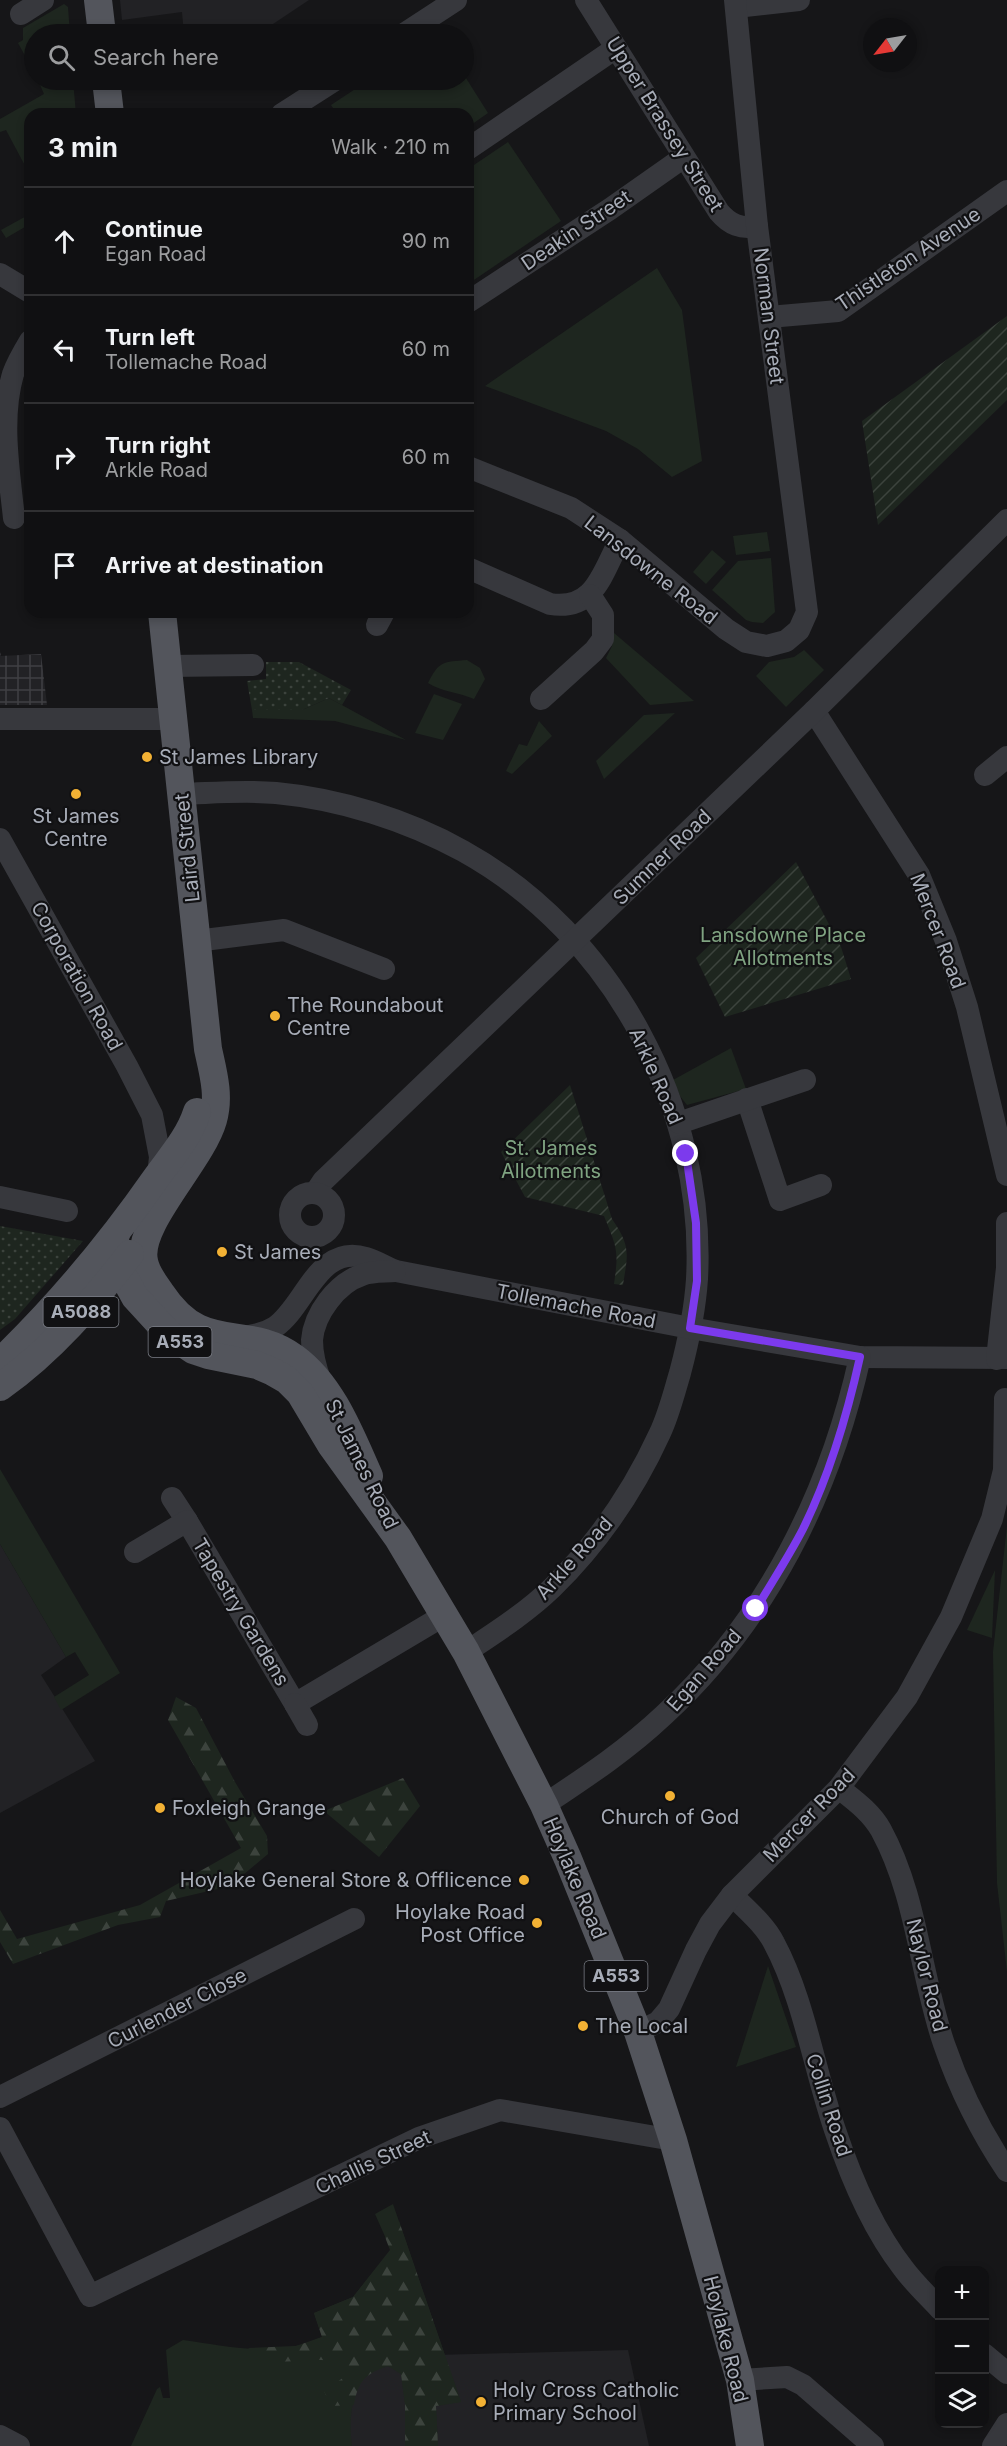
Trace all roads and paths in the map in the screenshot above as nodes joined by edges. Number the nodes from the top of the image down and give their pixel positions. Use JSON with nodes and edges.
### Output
{"nodes":[{"id":1,"x":43,"y":0,"type":"edge"},
{"id":2,"x":98,"y":0,"type":"edge"},
{"id":3,"x":456,"y":0,"type":"edge"},
{"id":4,"x":586,"y":0,"type":"edge"},
{"id":5,"x":799,"y":0,"type":"edge"},
{"id":6,"x":735,"y":3,"type":"edge"},
{"id":7,"x":21,"y":14,"type":"dead end"},
{"id":8,"x":101,"y":24,"type":"edge"},
{"id":9,"x":419,"y":24,"type":"edge"},
{"id":10,"x":616,"y":48,"type":"junction"},
{"id":11,"x":107,"y":90,"type":"edge"},
{"id":12,"x":319,"y":90,"type":"edge"},
{"id":13,"x":109,"y":108,"type":"edge"},
{"id":14,"x":291,"y":108,"type":"edge"},
{"id":15,"x":474,"y":145,"type":"edge"},
{"id":16,"x":684,"y":157,"type":"junction"},
{"id":17,"x":1007,"y":191,"type":"edge"},
{"id":18,"x":757,"y":226,"type":"junction"},
{"id":19,"x":0,"y":274,"type":"edge"},
{"id":20,"x":24,"y":288,"type":"edge"},
{"id":21,"x":474,"y":298,"type":"edge"},
{"id":22,"x":769,"y":318,"type":"junction"},
{"id":23,"x":24,"y":352,"type":"edge"},
{"id":24,"x":3,"y":439,"type":"edge"},
{"id":25,"x":474,"y":469,"type":"edge"},
{"id":26,"x":14,"y":518,"type":"dead end"},
{"id":27,"x":1007,"y":520,"type":"edge"},
{"id":28,"x":620,"y":540,"type":"junction"},
{"id":29,"x":474,"y":571,"type":"edge"},
{"id":30,"x":590,"y":595,"type":"junction"},
{"id":31,"x":163,"y":618,"type":"edge"},
{"id":32,"x":799,"y":630,"type":"joint"},
{"id":33,"x":253,"y":665,"type":"dead end"},
{"id":34,"x":168,"y":666,"type":"junction"},
{"id":35,"x":541,"y":699,"type":"dead end"},
{"id":36,"x":814,"y":711,"type":"junction"},
{"id":37,"x":0,"y":718,"type":"edge"},
{"id":38,"x":173,"y":719,"type":"junction"},
{"id":39,"x":1007,"y":757,"type":"edge"},
{"id":40,"x":985,"y":775,"type":"dead end"},
{"id":41,"x":181,"y":794,"type":"junction"},
{"id":42,"x":0,"y":839,"type":"edge"},
{"id":43,"x":576,"y":940,"type":"junction"},
{"id":44,"x":196,"y":941,"type":"junction"},
{"id":45,"x":384,"y":969,"type":"dead end"},
{"id":46,"x":208,"y":1048,"type":"junction"},
{"id":47,"x":805,"y":1080,"type":"dead end"},
{"id":48,"x":747,"y":1099,"type":"junction"},
{"id":49,"x":152,"y":1115,"type":"junction"},
{"id":50,"x":196,"y":1116,"type":"junction"},
{"id":51,"x":679,"y":1123,"type":"junction"},
{"id":52,"x":1007,"y":1175,"type":"edge"},
{"id":53,"x":158,"y":1176,"type":"junction"},
{"id":54,"x":821,"y":1185,"type":"dead end"},
{"id":55,"x":315,"y":1193,"type":"dead end"},
{"id":56,"x":0,"y":1197,"type":"edge"},
{"id":57,"x":67,"y":1211,"type":"dead end"},
{"id":58,"x":1007,"y":1223,"type":"edge"},
{"id":59,"x":151,"y":1225,"type":"junction"},
{"id":60,"x":116,"y":1234,"type":"junction"},
{"id":61,"x":119,"y":1268,"type":"junction"},
{"id":62,"x":396,"y":1271,"type":"junction"},
{"id":63,"x":86,"y":1288,"type":"junction"},
{"id":64,"x":144,"y":1289,"type":"junction"},
{"id":65,"x":288,"y":1316,"type":"junction"},
{"id":66,"x":690,"y":1328,"type":"junction"},
{"id":67,"x":233,"y":1337,"type":"junction"},
{"id":68,"x":285,"y":1354,"type":"junction"},
{"id":69,"x":860,"y":1357,"type":"junction"},
{"id":70,"x":1002,"y":1359,"type":"edge"},
{"id":71,"x":0,"y":1362,"type":"edge"},
{"id":72,"x":0,"y":1387,"type":"edge"},
{"id":73,"x":310,"y":1388,"type":"junction"},
{"id":74,"x":1005,"y":1399,"type":"dead end"},
{"id":75,"x":172,"y":1498,"type":"dead end"},
{"id":76,"x":187,"y":1521,"type":"junction"},
{"id":77,"x":135,"y":1552,"type":"dead end"},
{"id":78,"x":443,"y":1616,"type":"junction"},
{"id":79,"x":466,"y":1652,"type":"junction"},
{"id":80,"x":295,"y":1704,"type":"junction"},
{"id":81,"x":307,"y":1725,"type":"dead end"},
{"id":82,"x":839,"y":1788,"type":"junction"},
{"id":83,"x":544,"y":1805,"type":"junction"},
{"id":84,"x":732,"y":1895,"type":"junction"},
{"id":85,"x":354,"y":1919,"type":"dead end"},
{"id":86,"x":638,"y":2032,"type":"junction"},
{"id":87,"x":0,"y":2097,"type":"edge"},
{"id":88,"x":0,"y":2128,"type":"edge"},
{"id":89,"x":673,"y":2140,"type":"junction"},
{"id":90,"x":1007,"y":2171,"type":"edge"},
{"id":91,"x":935,"y":2304,"type":"edge"},
{"id":92,"x":989,"y":2358,"type":"edge"},
{"id":93,"x":1007,"y":2373,"type":"edge"},
{"id":94,"x":740,"y":2380,"type":"junction"},
{"id":95,"x":1007,"y":2424,"type":"edge"},
{"id":96,"x":0,"y":2436,"type":"edge"},
{"id":97,"x":19,"y":2446,"type":"edge"},
{"id":98,"x":750,"y":2446,"type":"edge"},
{"id":99,"x":873,"y":2446,"type":"edge"},
{"id":100,"x":993,"y":2446,"type":"edge"}],
"edges":[{"from":1,"to":7,"type":"street"},
{"from":2,"to":8,"type":"main road"},
{"from":3,"to":9,"type":"street"},
{"from":4,"to":10,"type":"street","name":"Upper Brassey Street"},
{"from":5,"to":6,"type":"street"},
{"from":6,"to":18,"type":"street","name":"Norman Street"},
{"from":10,"to":15,"type":"street"},
{"from":10,"to":16,"type":"street","name":"Upper Brassey Street"},
{"from":11,"to":13,"type":"main road"},
{"from":12,"to":14,"type":"street"},
{"from":16,"to":18,"type":"street","name":"Upper Brassey Street"},
{"from":16,"to":21,"type":"street","name":"Deakin Street"},
{"from":17,"to":22,"type":"street","name":"Thistleton Avenue"},
{"from":18,"to":22,"type":"street","name":"Norman Street"},
{"from":19,"to":20,"type":"street"},
{"from":22,"to":32,"type":"street","name":"Norman Street"},
{"from":23,"to":24,"type":"street"},
{"from":24,"to":26,"type":"street"},
{"from":25,"to":28,"type":"street","name":"Lansdowne Road"},
{"from":27,"to":36,"type":"street","name":"Sumner Road"},
{"from":28,"to":30,"type":"street"},
{"from":28,"to":32,"type":"street","name":"Lansdowne Road"},
{"from":29,"to":30,"type":"street"},
{"from":30,"to":35,"type":"street"},
{"from":31,"to":34,"type":"main road","name":"Laird Street","number":"A553"},
{"from":33,"to":34,"type":"street"},
{"from":34,"to":38,"type":"main road","name":"Laird Street","number":"A553"},
{"from":36,"to":43,"type":"street","name":"Sumner Road"},
{"from":36,"to":52,"type":"street","name":"Mercer Road"},
{"from":37,"to":38,"type":"street"},
{"from":38,"to":41,"type":"main road","name":"Laird Street","number":"A553"},
{"from":39,"to":40,"type":"street"},
{"from":41,"to":43,"type":"street","name":"Arkle Road"},
{"from":41,"to":44,"type":"main road","name":"Laird Street","number":"A553"},
{"from":42,"to":49,"type":"street","name":"Corporation Road"},
{"from":43,"to":51,"type":"street","name":"Arkle Road"},
{"from":43,"to":55,"type":"street","name":"Sumner Road"},
{"from":44,"to":45,"type":"street"},
{"from":44,"to":46,"type":"main road","name":"Laird Street","number":"A553"},
{"from":46,"to":50,"type":"main road","number":"A553"},
{"from":46,"to":59,"type":"main road","name":"St James Road","number":"A553"},
{"from":47,"to":48,"type":"street"},
{"from":48,"to":51,"type":"street"},
{"from":48,"to":54,"type":"street"},
{"from":49,"to":50,"type":"street"},
{"from":49,"to":53,"type":"street","name":"Corporation Road"},
{"from":50,"to":53,"type":"main road","number":"A553"},
{"from":51,"to":66,"type":"street","name":"Arkle Road"},
{"from":53,"to":60,"type":"main road","number":"A553"},
{"from":56,"to":57,"type":"street"},
{"from":58,"to":70,"type":"street"},
{"from":59,"to":61,"type":"main road","number":"A5088"},
{"from":59,"to":64,"type":"main road","name":"St James Road","number":"A553"},
{"from":60,"to":61,"type":"main road","name":"St James Road","number":"A553"},
{"from":60,"to":63,"type":"main road","number":"A5088"},
{"from":61,"to":63,"type":"main road","number":"A5088"},
{"from":61,"to":64,"type":"main road","name":"St James Road","number":"A553"},
{"from":62,"to":65,"type":"street","name":"Tollemache Road"},
{"from":62,"to":66,"type":"street","name":"Tollemache Road"},
{"from":62,"to":68,"type":"street","name":"Tollemache Road"},
{"from":63,"to":64,"type":"main road","number":"A5088"},
{"from":63,"to":71,"type":"main road","number":"A5088"},
{"from":63,"to":72,"type":"main road","number":"A5088"},
{"from":64,"to":67,"type":"main road","name":"St James Road","number":"A553"},
{"from":64,"to":68,"type":"main road","name":"St James Road","number":"A553"},
{"from":65,"to":67,"type":"street","name":"Tollemache Road"},
{"from":65,"to":68,"type":"street","name":"Tollemache Road"},
{"from":66,"to":69,"type":"street","name":"Tollemache Road"},
{"from":66,"to":79,"type":"street","name":"Arkle Road"},
{"from":67,"to":68,"type":"main road","name":"St James Road","number":"A553"},
{"from":68,"to":73,"type":"main road","name":"St James Road","number":"A553"},
{"from":68,"to":73,"type":"main road","name":"St James Road","number":"A553"},
{"from":69,"to":70,"type":"street","name":"Tollemache Road"},
{"from":69,"to":83,"type":"street","name":"Egan Road"},
{"from":73,"to":78,"type":"main road","name":"Hoylake Road","number":"A553"},
{"from":74,"to":82,"type":"street","name":"Mercer Road"},
{"from":75,"to":76,"type":"street","name":"Tapestry Gardens"},
{"from":76,"to":77,"type":"street","name":"Tapestry Gardens"},
{"from":76,"to":80,"type":"street","name":"Tapestry Gardens"},
{"from":78,"to":79,"type":"main road","name":"Hoylake Road","number":"A553"},
{"from":78,"to":80,"type":"street","name":"Tapestry Gardens"},
{"from":79,"to":83,"type":"main road","name":"Hoylake Road","number":"A553"},
{"from":80,"to":81,"type":"street","name":"Tapestry Gardens"},
{"from":82,"to":84,"type":"street","name":"Mercer Road"},
{"from":82,"to":90,"type":"street","name":"Naylor Road"},
{"from":83,"to":86,"type":"main road","name":"Hoylake Road","number":"A553"},
{"from":84,"to":86,"type":"street","name":"Mercer Road"},
{"from":84,"to":91,"type":"street","name":"Collin Road"},
{"from":85,"to":87,"type":"street","name":"Curlender Close"},
{"from":86,"to":89,"type":"main road","name":"Hoylake Road","number":"A553"},
{"from":88,"to":89,"type":"street","name":"Challis Street"},
{"from":89,"to":94,"type":"main road","name":"Hoylake Road","number":"A553"},
{"from":92,"to":93,"type":"street"},
{"from":94,"to":98,"type":"main road","name":"Hoylake Road","number":"A553"},
{"from":94,"to":99,"type":"street"},
{"from":95,"to":100,"type":"street"},
{"from":96,"to":97,"type":"street"}]}
